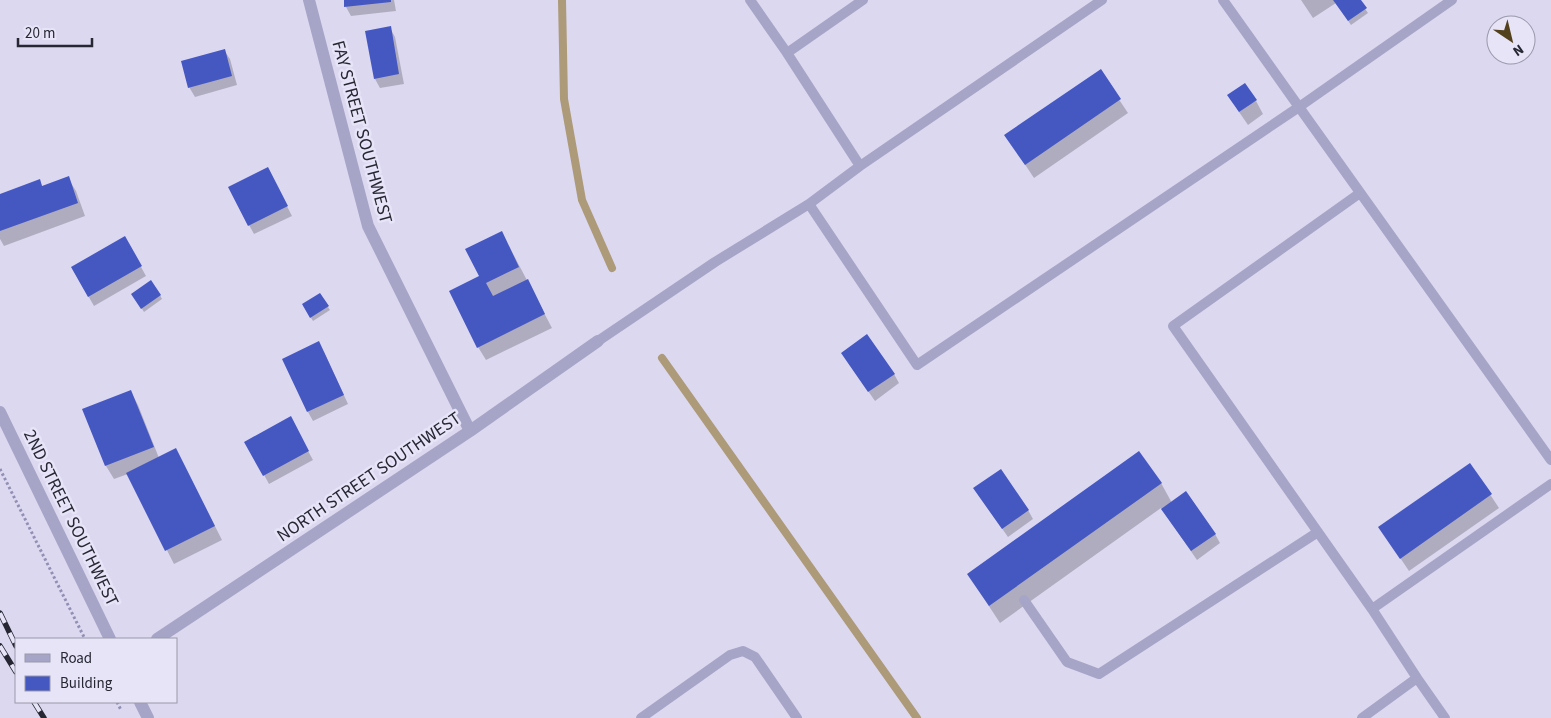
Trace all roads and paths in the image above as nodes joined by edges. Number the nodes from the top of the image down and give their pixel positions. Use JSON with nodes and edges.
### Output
{"nodes":[{"id":1,"x":309,"y":0,"type":"edge"},
{"id":2,"x":750,"y":0,"type":"edge"},
{"id":3,"x":862,"y":0,"type":"edge"},
{"id":4,"x":1102,"y":0,"type":"edge"},
{"id":5,"x":1223,"y":0,"type":"edge"},
{"id":6,"x":1452,"y":0,"type":"edge"},
{"id":7,"x":786,"y":53,"type":"junction"},
{"id":8,"x":1299,"y":107,"type":"junction"},
{"id":9,"x":860,"y":166,"type":"junction"},
{"id":10,"x":1360,"y":193,"type":"junction"},
{"id":11,"x":809,"y":204,"type":"junction"},
{"id":12,"x":598,"y":341,"type":"joint"},
{"id":13,"x":0,"y":412,"type":"edge"},
{"id":14,"x":470,"y":431,"type":"junction"},
{"id":15,"x":1551,"y":460,"type":"edge"},
{"id":16,"x":0,"y":468,"type":"edge"},
{"id":17,"x":1551,"y":484,"type":"edge"},
{"id":18,"x":1318,"y":532,"type":"junction"},
{"id":19,"x":1024,"y":600,"type":"dead end"},
{"id":20,"x":1372,"y":609,"type":"junction"},
{"id":21,"x":85,"y":638,"type":"edge"},
{"id":22,"x":110,"y":638,"type":"edge"},
{"id":23,"x":159,"y":638,"type":"edge"},
{"id":24,"x":1417,"y":678,"type":"junction"},
{"id":25,"x":140,"y":703,"type":"edge"},
{"id":26,"x":148,"y":718,"type":"edge"},
{"id":27,"x":640,"y":718,"type":"edge"},
{"id":28,"x":797,"y":718,"type":"edge"},
{"id":29,"x":1362,"y":718,"type":"edge"},
{"id":30,"x":1445,"y":718,"type":"edge"}],
"edges":[{"from":1,"to":14,"type":"street","name":"FAY STREET SOUTHWEST"},
{"from":2,"to":7,"type":"lane"},
{"from":3,"to":7,"type":"lane"},
{"from":4,"to":9,"type":"lane"},
{"from":5,"to":8,"type":"lane"},
{"from":6,"to":8,"type":"lane"},
{"from":7,"to":9,"type":"lane"},
{"from":8,"to":10,"type":"lane"},
{"from":8,"to":11,"type":"lane"},
{"from":9,"to":11,"type":"lane"},
{"from":10,"to":15,"type":"lane"},
{"from":10,"to":18,"type":"lane"},
{"from":11,"to":12,"type":"lane"},
{"from":12,"to":14,"type":"street","name":"NORTH STREET SOUTHWEST"},
{"from":13,"to":22,"type":"street","name":"2ND STREET SOUTHWEST"},
{"from":14,"to":23,"type":"street","name":"NORTH STREET SOUTHWEST"},
{"from":16,"to":21,"type":"path"},
{"from":17,"to":20,"type":"lane"},
{"from":18,"to":19,"type":"lane"},
{"from":18,"to":20,"type":"lane"},
{"from":20,"to":24,"type":"lane"},
{"from":24,"to":29,"type":"lane"},
{"from":24,"to":30,"type":"lane"},
{"from":25,"to":26,"type":"street"},
{"from":27,"to":28,"type":"lane"}]}
